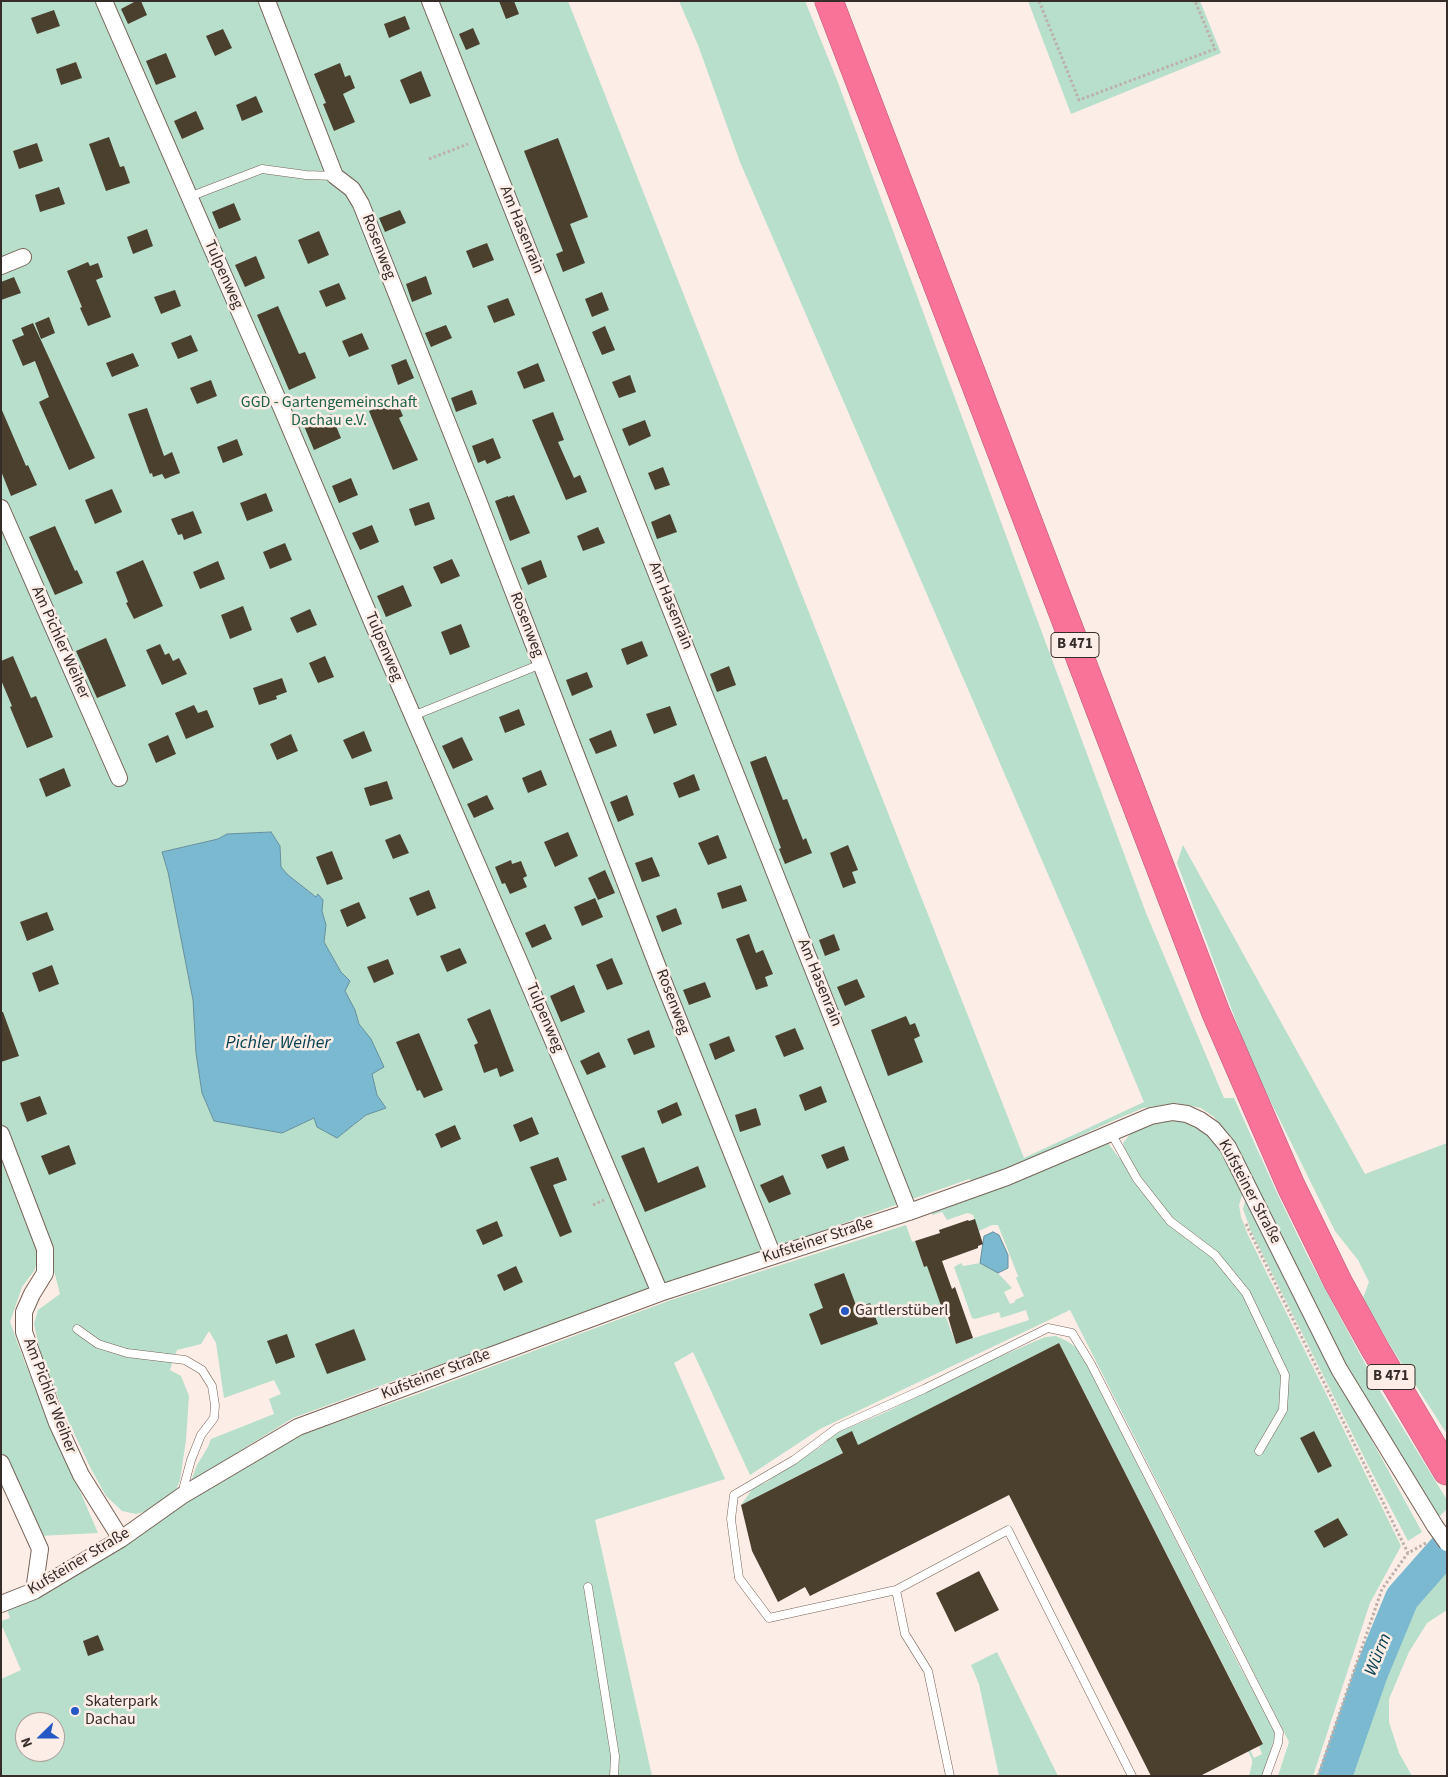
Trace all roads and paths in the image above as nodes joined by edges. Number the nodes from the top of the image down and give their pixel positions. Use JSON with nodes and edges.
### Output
{"nodes":[{"id":1,"x":104,"y":1,"type":"edge"},
{"id":2,"x":267,"y":1,"type":"edge"},
{"id":3,"x":430,"y":1,"type":"edge"},
{"id":4,"x":829,"y":1,"type":"edge"},
{"id":5,"x":1039,"y":1,"type":"edge"},
{"id":6,"x":1195,"y":1,"type":"edge"},
{"id":7,"x":485,"y":138,"type":"junction"},
{"id":8,"x":429,"y":159,"type":"dead end"},
{"id":9,"x":335,"y":176,"type":"junction"},
{"id":10,"x":189,"y":197,"type":"junction"},
{"id":11,"x":23,"y":257,"type":"dead end"},
{"id":12,"x":1,"y":266,"type":"edge"},
{"id":13,"x":1,"y":508,"type":"edge"},
{"id":14,"x":541,"y":664,"type":"junction"},
{"id":15,"x":413,"y":716,"type":"junction"},
{"id":16,"x":119,"y":778,"type":"dead end"},
{"id":17,"x":1111,"y":1133,"type":"junction"},
{"id":18,"x":1,"y":1134,"type":"edge"},
{"id":19,"x":909,"y":1212,"type":"junction"},
{"id":20,"x":773,"y":1256,"type":"junction"},
{"id":21,"x":660,"y":1293,"type":"junction"},
{"id":22,"x":77,"y":1329,"type":"dead end"},
{"id":23,"x":1258,"y":1451,"type":"dead end"},
{"id":24,"x":1,"y":1463,"type":"edge"},
{"id":25,"x":1447,"y":1471,"type":"edge"},
{"id":26,"x":182,"y":1495,"type":"junction"},
{"id":27,"x":1433,"y":1533,"type":"junction"},
{"id":28,"x":120,"y":1539,"type":"junction"},
{"id":29,"x":1447,"y":1543,"type":"edge"},
{"id":30,"x":588,"y":1587,"type":"dead end"},
{"id":31,"x":896,"y":1590,"type":"junction"},
{"id":32,"x":34,"y":1591,"type":"junction"},
{"id":33,"x":1,"y":1604,"type":"edge"},
{"id":34,"x":614,"y":1776,"type":"edge"},
{"id":35,"x":950,"y":1776,"type":"edge"},
{"id":36,"x":1132,"y":1776,"type":"edge"},
{"id":37,"x":1266,"y":1776,"type":"edge"},
{"id":38,"x":1318,"y":1776,"type":"edge"}],
"edges":[{"from":1,"to":10,"type":"street","name":"Tulpenweg"},
{"from":2,"to":9,"type":"street","name":"Rosenweg"},
{"from":3,"to":7,"type":"street","name":"Am Hasenrain"},
{"from":4,"to":25,"type":"highway","number":"B 471"},
{"from":5,"to":6,"type":"path"},
{"from":7,"to":8,"type":"path"},
{"from":7,"to":19,"type":"street","name":"Am Hasenrain"},
{"from":9,"to":10,"type":"lane"},
{"from":9,"to":14,"type":"street","name":"Rosenweg"},
{"from":10,"to":15,"type":"street","name":"Tulpenweg"},
{"from":11,"to":12,"type":"street"},
{"from":13,"to":16,"type":"street","name":"Am Pichler Weiher"},
{"from":14,"to":15,"type":"lane"},
{"from":14,"to":20,"type":"street","name":"Rosenweg"},
{"from":15,"to":21,"type":"street","name":"Tulpenweg"},
{"from":17,"to":19,"type":"street","name":"Kufsteiner Straße"},
{"from":17,"to":23,"type":"lane"},
{"from":17,"to":27,"type":"street","name":"Kufsteiner Straße"},
{"from":18,"to":28,"type":"street","name":"Am Pichler Weiher"},
{"from":19,"to":20,"type":"street","name":"Kufsteiner Straße"},
{"from":20,"to":21,"type":"street","name":"Kufsteiner Straße"},
{"from":21,"to":26,"type":"street","name":"Kufsteiner Straße"},
{"from":22,"to":26,"type":"lane"},
{"from":24,"to":32,"type":"street"},
{"from":26,"to":28,"type":"street","name":"Kufsteiner Straße"},
{"from":27,"to":29,"type":"street","name":"Kufsteiner Straße","bridge":true},
{"from":27,"to":38,"type":"path"},
{"from":28,"to":32,"type":"street","name":"Kufsteiner Straße"},
{"from":30,"to":34,"type":"lane"},
{"from":31,"to":35,"type":"lane"},
{"from":31,"to":36,"type":"lane"},
{"from":31,"to":37,"type":"lane"},
{"from":32,"to":33,"type":"street","name":"Kufsteiner Straße"}]}
